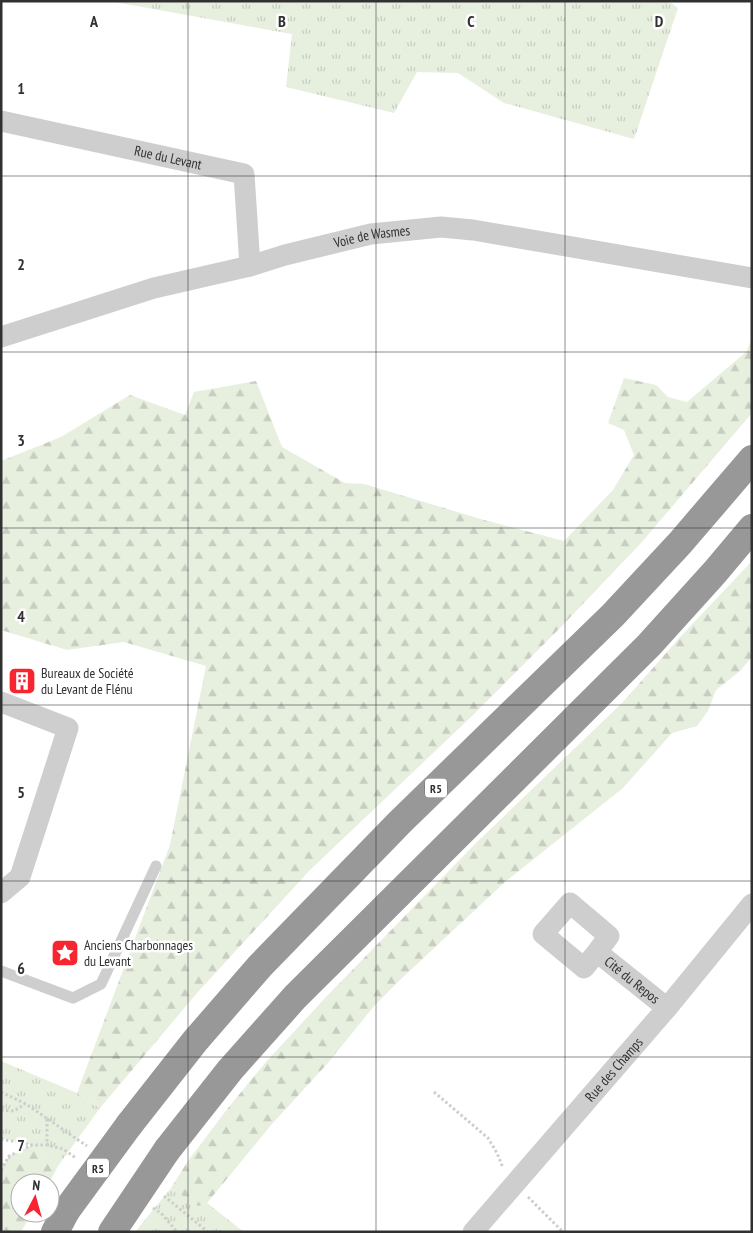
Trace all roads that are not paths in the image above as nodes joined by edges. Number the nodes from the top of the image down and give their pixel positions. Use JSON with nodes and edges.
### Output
{"nodes":[{"id":1,"x":1,"y":121,"type":"edge"},
{"id":2,"x":250,"y":266,"type":"junction"},
{"id":3,"x":752,"y":278,"type":"edge"},
{"id":4,"x":1,"y":337,"type":"edge"},
{"id":5,"x":752,"y":459,"type":"edge"},
{"id":6,"x":752,"y":528,"type":"edge"},
{"id":7,"x":1,"y":702,"type":"edge"},
{"id":8,"x":156,"y":866,"type":"dead end"},
{"id":9,"x":1,"y":893,"type":"edge"},
{"id":10,"x":752,"y":904,"type":"edge"},
{"id":11,"x":597,"y":952,"type":"dead end"},
{"id":12,"x":1,"y":971,"type":"edge"},
{"id":13,"x":667,"y":1008,"type":"junction"},
{"id":14,"x":61,"y":1222,"type":"edge"},
{"id":15,"x":112,"y":1232,"type":"edge"},
{"id":16,"x":473,"y":1232,"type":"edge"}],
"edges":[{"from":1,"to":2,"type":"street","name":"Rue du Levant"},
{"from":2,"to":3,"type":"street","name":"Voie de Wasmes"},
{"from":2,"to":4,"type":"street","name":"Voie de Wasmes"},
{"from":5,"to":14,"type":"highway","number":"R5","bridge":true},
{"from":6,"to":15,"type":"highway","bridge":true},
{"from":7,"to":9,"type":"street"},
{"from":8,"to":12,"type":"lane"},
{"from":10,"to":13,"type":"street","name":"Rue des Champs"},
{"from":11,"to":13,"type":"street","name":"Cité du Repos"},
{"from":13,"to":16,"type":"street","name":"Rue des Champs"}]}
